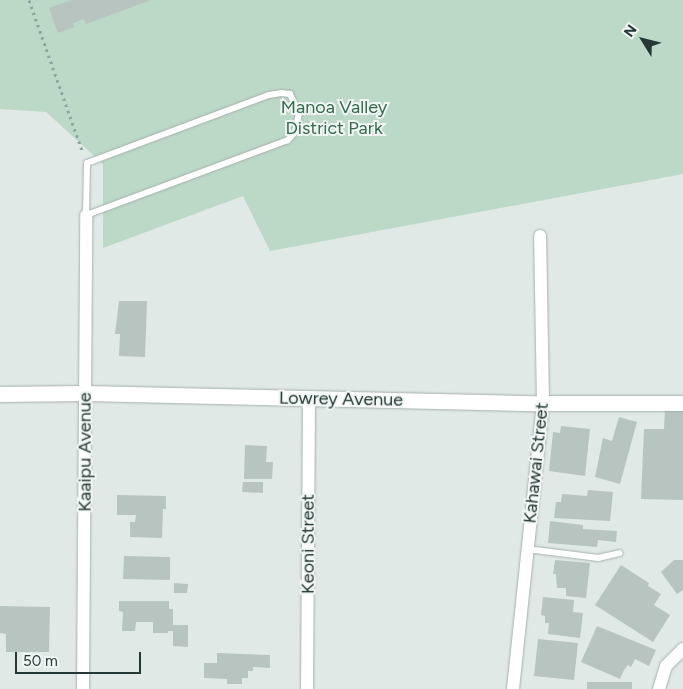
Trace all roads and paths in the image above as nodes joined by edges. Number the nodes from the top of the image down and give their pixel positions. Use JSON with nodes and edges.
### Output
{"nodes":[{"id":1,"x":29,"y":0,"type":"edge"},
{"id":2,"x":87,"y":163,"type":"junction"},
{"id":3,"x":86,"y":215,"type":"junction"},
{"id":4,"x":540,"y":236,"type":"dead end"},
{"id":5,"x":85,"y":393,"type":"junction"},
{"id":6,"x":0,"y":394,"type":"edge"},
{"id":7,"x":309,"y":399,"type":"junction"},
{"id":8,"x":543,"y":403,"type":"junction"},
{"id":9,"x":683,"y":403,"type":"edge"},
{"id":10,"x":527,"y":549,"type":"junction"},
{"id":11,"x":619,"y":553,"type":"dead end"},
{"id":12,"x":683,"y":649,"type":"edge"},
{"id":13,"x":83,"y":689,"type":"edge"},
{"id":14,"x":307,"y":689,"type":"edge"},
{"id":15,"x":513,"y":689,"type":"edge"},
{"id":16,"x":660,"y":689,"type":"edge"}],
"edges":[{"from":1,"to":2,"type":"path"},
{"from":2,"to":3,"type":"lane"},
{"from":2,"to":3,"type":"lane"},
{"from":3,"to":5,"type":"street","name":"Kaaipu Avenue"},
{"from":4,"to":8,"type":"street","name":"Kahawai Street"},
{"from":5,"to":6,"type":"street","name":"Lowrey Avenue"},
{"from":5,"to":7,"type":"street","name":"Lowrey Avenue"},
{"from":5,"to":13,"type":"street","name":"Kaaipu Avenue"},
{"from":7,"to":8,"type":"street","name":"Lowrey Avenue"},
{"from":7,"to":14,"type":"street","name":"Keoni Street"},
{"from":8,"to":9,"type":"street","name":"Lowrey Avenue"},
{"from":8,"to":10,"type":"street","name":"Kahawai Street"},
{"from":10,"to":11,"type":"lane"},
{"from":10,"to":15,"type":"street","name":"Kahawai Street"},
{"from":12,"to":16,"type":"street"}]}
